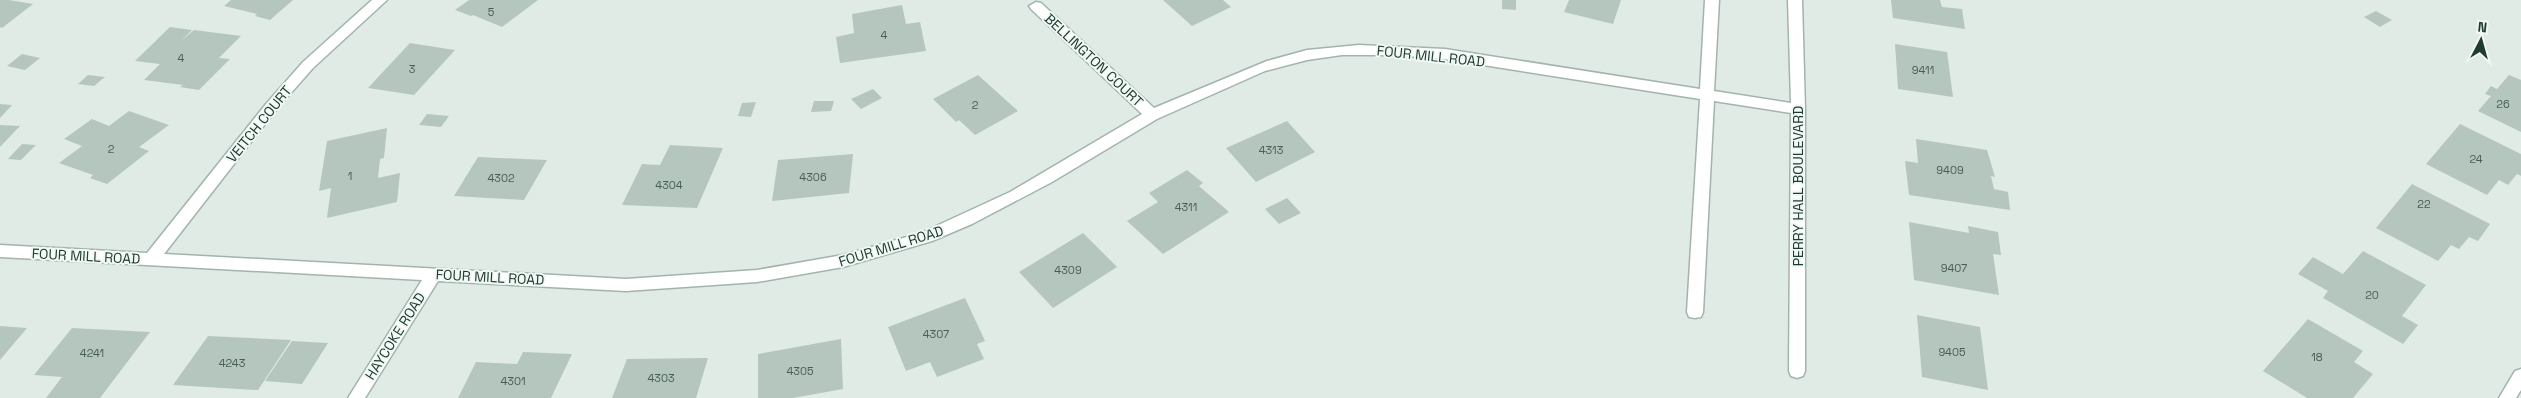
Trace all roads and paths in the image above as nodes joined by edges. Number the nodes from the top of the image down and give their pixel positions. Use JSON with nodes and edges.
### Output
{"nodes":[{"id":1,"x":380,"y":0,"type":"edge"},
{"id":2,"x":1712,"y":0,"type":"edge"},
{"id":3,"x":1795,"y":0,"type":"edge"},
{"id":4,"x":1036,"y":6,"type":"dead end"},
{"id":5,"x":1708,"y":95,"type":"junction"},
{"id":6,"x":1798,"y":108,"type":"junction"},
{"id":7,"x":1152,"y":115,"type":"junction"},
{"id":8,"x":0,"y":251,"type":"edge"},
{"id":9,"x":151,"y":260,"type":"junction"},
{"id":10,"x":434,"y":274,"type":"junction"},
{"id":11,"x":1695,"y":312,"type":"dead end"},
{"id":12,"x":1797,"y":371,"type":"dead end"},
{"id":13,"x":2521,"y":376,"type":"edge"},
{"id":14,"x":356,"y":398,"type":"edge"},
{"id":15,"x":2507,"y":398,"type":"edge"}],
"edges":[{"from":1,"to":9,"type":"street","name":"VEITCH COURT"},
{"from":2,"to":5,"type":"street"},
{"from":3,"to":6,"type":"street","name":"PERRY HALL BOULEVARD"},
{"from":4,"to":7,"type":"street","name":"BELLINGTON COURT"},
{"from":5,"to":6,"type":"street","name":"FOUR MILL ROAD"},
{"from":5,"to":7,"type":"street","name":"FOUR MILL ROAD"},
{"from":5,"to":11,"type":"street"},
{"from":6,"to":12,"type":"street","name":"PERRY HALL BOULEVARD"},
{"from":7,"to":10,"type":"street","name":"FOUR MILL ROAD"},
{"from":8,"to":9,"type":"street","name":"FOUR MILL ROAD"},
{"from":9,"to":10,"type":"street","name":"FOUR MILL ROAD"},
{"from":10,"to":14,"type":"street","name":"HAYCOKE ROAD"},
{"from":13,"to":15,"type":"street"}]}
